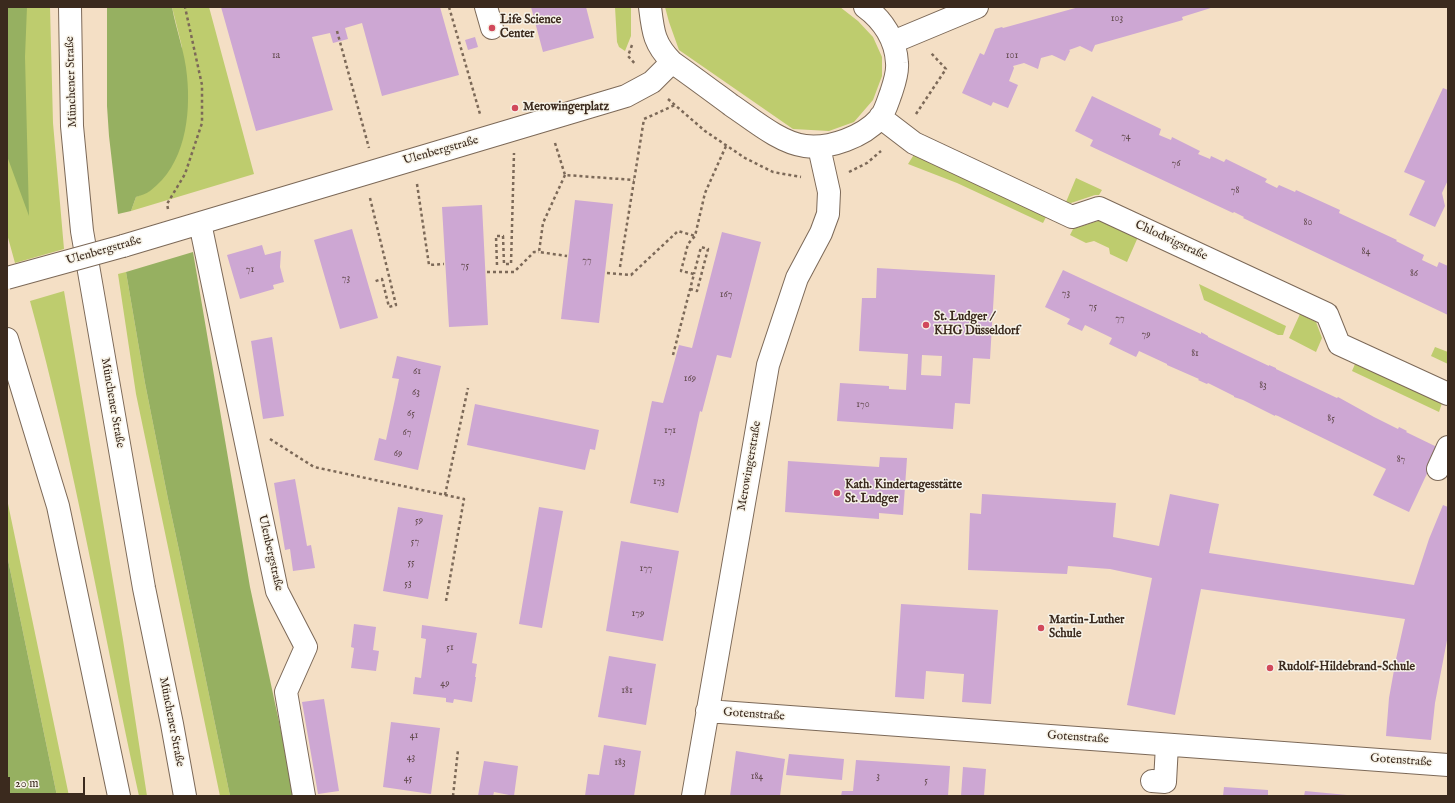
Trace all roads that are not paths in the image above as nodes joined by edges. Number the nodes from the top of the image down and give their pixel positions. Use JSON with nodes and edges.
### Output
{"nodes":[{"id":1,"x":70,"y":7,"type":"edge"},
{"id":2,"x":486,"y":7,"type":"edge"},
{"id":3,"x":650,"y":7,"type":"edge"},
{"id":4,"x":865,"y":7,"type":"edge"},
{"id":5,"x":977,"y":7,"type":"edge"},
{"id":6,"x":492,"y":28,"type":"dead end"},
{"id":7,"x":893,"y":42,"type":"junction"},
{"id":8,"x":672,"y":62,"type":"junction"},
{"id":9,"x":880,"y":117,"type":"junction"},
{"id":10,"x":819,"y":147,"type":"junction"},
{"id":11,"x":200,"y":223,"type":"junction"},
{"id":12,"x":7,"y":278,"type":"edge"},
{"id":13,"x":7,"y":339,"type":"edge"},
{"id":14,"x":1448,"y":394,"type":"edge"},
{"id":15,"x":1448,"y":446,"type":"edge"},
{"id":16,"x":1438,"y":469,"type":"dead end"},
{"id":17,"x":707,"y":711,"type":"junction"},
{"id":18,"x":1167,"y":745,"type":"junction"},
{"id":19,"x":1448,"y":765,"type":"edge"},
{"id":20,"x":1152,"y":781,"type":"dead end"},
{"id":21,"x":119,"y":796,"type":"edge"},
{"id":22,"x":185,"y":796,"type":"edge"},
{"id":23,"x":304,"y":796,"type":"edge"},
{"id":24,"x":693,"y":796,"type":"edge"}],
"edges":[{"from":1,"to":22,"type":"main road","name":"Münchener Straße"},
{"from":2,"to":6,"type":"main road"},
{"from":3,"to":8,"type":"main road"},
{"from":4,"to":7,"type":"main road"},
{"from":5,"to":7,"type":"main road"},
{"from":7,"to":9,"type":"main road"},
{"from":8,"to":10,"type":"main road"},
{"from":8,"to":11,"type":"main road","name":"Ulenbergstraße"},
{"from":9,"to":10,"type":"main road"},
{"from":9,"to":14,"type":"main road","name":"Chlodwigstraße"},
{"from":10,"to":17,"type":"main road","name":"Merowingerstraße"},
{"from":11,"to":12,"type":"main road","name":"Ulenbergstraße","bridge":true},
{"from":11,"to":23,"type":"main road","name":"Ulenbergstraße"},
{"from":13,"to":21,"type":"main road"},
{"from":15,"to":16,"type":"main road"},
{"from":17,"to":18,"type":"main road","name":"Gotenstraße"},
{"from":17,"to":24,"type":"main road","name":"Merowingerstraße"},
{"from":18,"to":19,"type":"main road","name":"Gotenstraße"},
{"from":18,"to":20,"type":"main road"}]}
